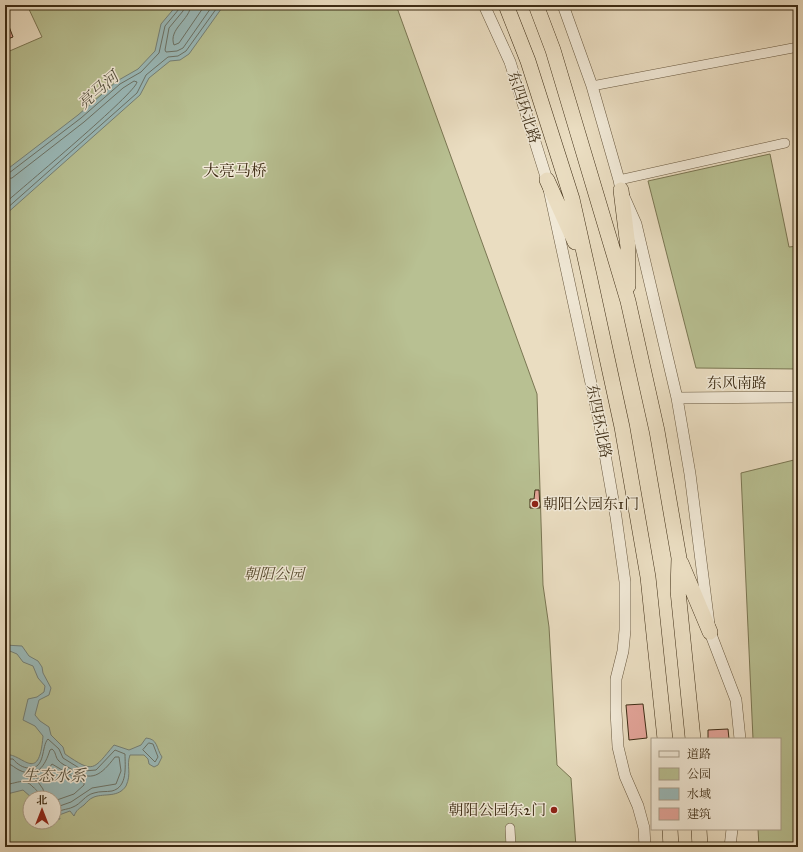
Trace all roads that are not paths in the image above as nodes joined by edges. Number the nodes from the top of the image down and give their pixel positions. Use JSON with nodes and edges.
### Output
{"nodes":[{"id":1,"x":484,"y":5,"type":"edge"},
{"id":2,"x":506,"y":5,"type":"edge"},
{"id":3,"x":536,"y":5,"type":"edge"},
{"id":4,"x":563,"y":5,"type":"edge"},
{"id":5,"x":798,"y":47,"type":"edge"},
{"id":6,"x":592,"y":86,"type":"junction"},
{"id":7,"x":785,"y":143,"type":"dead end"},
{"id":8,"x":547,"y":180,"type":"junction"},
{"id":9,"x":620,"y":185,"type":"junction"},
{"id":10,"x":589,"y":275,"type":"junction"},
{"id":11,"x":628,"y":301,"type":"junction"},
{"id":12,"x":798,"y":397,"type":"edge"},
{"id":13,"x":677,"y":398,"type":"junction"},
{"id":14,"x":679,"y":558,"type":"junction"},
{"id":15,"x":710,"y":632,"type":"junction"},
{"id":16,"x":665,"y":738,"type":"edge"},
{"id":17,"x":693,"y":738,"type":"edge"},
{"id":18,"x":740,"y":738,"type":"edge"},
{"id":19,"x":510,"y":828,"type":"dead end"},
{"id":20,"x":670,"y":830,"type":"edge"},
{"id":21,"x":699,"y":830,"type":"edge"},
{"id":22,"x":732,"y":830,"type":"edge"},
{"id":23,"x":511,"y":847,"type":"edge"},
{"id":24,"x":645,"y":847,"type":"edge"},
{"id":25,"x":672,"y":847,"type":"edge"},
{"id":26,"x":700,"y":847,"type":"edge"},
{"id":27,"x":730,"y":847,"type":"edge"}],
"edges":[{"from":1,"to":8,"type":"street","name":"东四环北路"},
{"from":2,"to":10,"type":"highway","name":"东四环北路"},
{"from":3,"to":11,"type":"highway"},
{"from":4,"to":6,"type":"street"},
{"from":5,"to":6,"type":"street"},
{"from":6,"to":9,"type":"street"},
{"from":7,"to":9,"type":"street"},
{"from":8,"to":10,"type":"highway"},
{"from":8,"to":24,"type":"street","name":"东四环北路"},
{"from":9,"to":11,"type":"highway"},
{"from":9,"to":13,"type":"street"},
{"from":10,"to":16,"type":"highway","name":"东四环北路"},
{"from":11,"to":14,"type":"highway"},
{"from":12,"to":13,"type":"street","name":"东风南路"},
{"from":13,"to":15,"type":"street"},
{"from":14,"to":15,"type":"highway"},
{"from":14,"to":17,"type":"highway"},
{"from":15,"to":18,"type":"street"},
{"from":19,"to":23,"type":"street"},
{"from":20,"to":25,"type":"highway"},
{"from":21,"to":26,"type":"highway"},
{"from":22,"to":27,"type":"street"}]}
